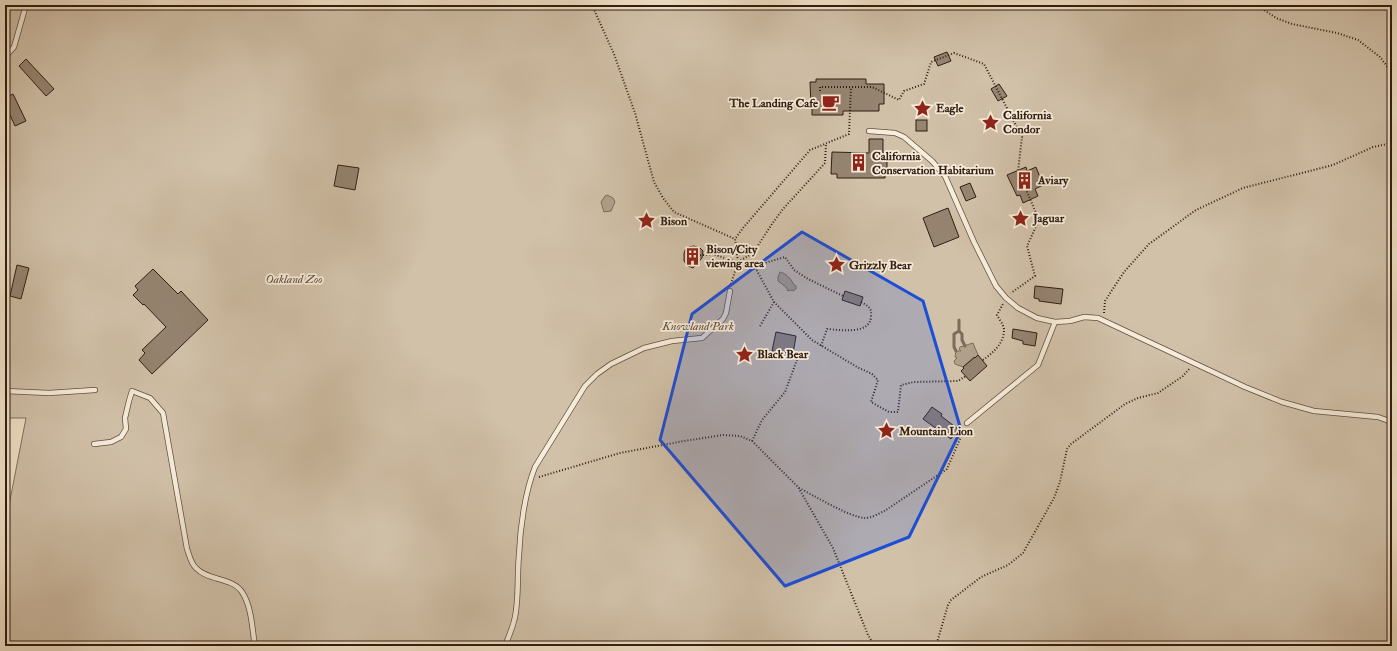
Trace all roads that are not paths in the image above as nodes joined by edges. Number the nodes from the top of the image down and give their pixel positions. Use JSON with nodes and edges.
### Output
{"nodes":[{"id":1,"x":26,"y":5,"type":"edge"},
{"id":2,"x":5,"y":57,"type":"edge"},
{"id":3,"x":869,"y":131,"type":"dead end"},
{"id":4,"x":730,"y":291,"type":"road end"},
{"id":5,"x":7,"y":292,"type":"dead end"},
{"id":6,"x":5,"y":301,"type":"edge"},
{"id":7,"x":1055,"y":322,"type":"junction"},
{"id":8,"x":95,"y":390,"type":"dead end"},
{"id":9,"x":5,"y":391,"type":"edge"},
{"id":10,"x":1392,"y":422,"type":"edge"},
{"id":11,"x":967,"y":423,"type":"road end"},
{"id":12,"x":94,"y":444,"type":"dead end"},
{"id":13,"x":255,"y":646,"type":"edge"},
{"id":14,"x":505,"y":646,"type":"edge"}],
"edges":[{"from":1,"to":2,"type":"lane"},
{"from":3,"to":7,"type":"lane"},
{"from":4,"to":14,"type":"lane"},
{"from":5,"to":6,"type":"lane"},
{"from":7,"to":10,"type":"lane"},
{"from":7,"to":11,"type":"lane"},
{"from":8,"to":9,"type":"lane"},
{"from":12,"to":13,"type":"lane"}]}
